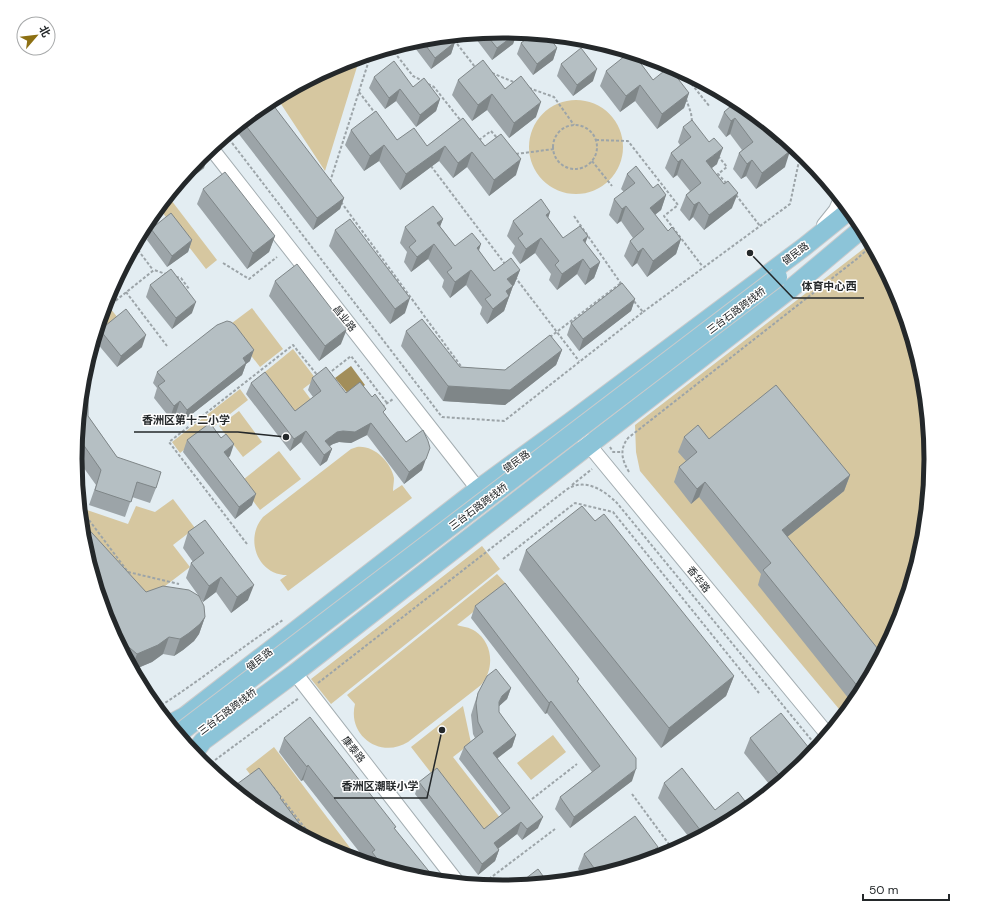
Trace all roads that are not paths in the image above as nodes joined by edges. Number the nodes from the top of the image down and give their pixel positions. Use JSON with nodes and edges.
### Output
{"nodes":[{"id":1,"x":215,"y":153,"type":"edge"},
{"id":2,"x":839,"y":204,"type":"edge"},
{"id":3,"x":846,"y":214,"type":"edge"},
{"id":4,"x":826,"y":230,"type":"junction"},
{"id":5,"x":858,"y":232,"type":"edge"},
{"id":6,"x":841,"y":246,"type":"junction"},
{"id":7,"x":804,"y":247,"type":"junction"},
{"id":8,"x":781,"y":281,"type":"junction"},
{"id":9,"x":570,"y":422,"type":"junction"},
{"id":10,"x":609,"y":429,"type":"junction"},
{"id":11,"x":589,"y":444,"type":"junction"},
{"id":12,"x":570,"y":460,"type":"junction"},
{"id":13,"x":608,"y":467,"type":"junction"},
{"id":14,"x":478,"y":489,"type":"junction"},
{"id":15,"x":295,"y":673,"type":"junction"},
{"id":16,"x":177,"y":720,"type":"edge"},
{"id":17,"x":182,"y":731,"type":"edge"},
{"id":18,"x":825,"y":731,"type":"edge"},
{"id":19,"x":189,"y":740,"type":"edge"},
{"id":20,"x":199,"y":747,"type":"edge"},
{"id":21,"x":452,"y":876,"type":"edge"}],
"edges":[{"from":1,"to":14,"type":"street","name":"昌业路"},
{"from":2,"to":7,"type":"street"},
{"from":3,"to":4,"type":"main road","name":"健民路"},
{"from":4,"to":7,"type":"main road","name":"健民路"},
{"from":4,"to":8,"type":"main road"},
{"from":5,"to":6,"type":"main road"},
{"from":6,"to":8,"type":"main road"},
{"from":6,"to":10,"type":"main road"},
{"from":7,"to":9,"type":"main road","name":"健民路"},
{"from":8,"to":17,"type":"main road","name":"三台石路跨线桥","bridge":true},
{"from":8,"to":19,"type":"main road","name":"三台石路跨线桥"},
{"from":9,"to":11,"type":"street","name":"香华路"},
{"from":9,"to":14,"type":"main road","name":"健民路"},
{"from":10,"to":11,"type":"main road"},
{"from":10,"to":13,"type":"street"},
{"from":11,"to":12,"type":"main road"},
{"from":11,"to":13,"type":"street","name":"香华路"},
{"from":12,"to":13,"type":"street"},
{"from":12,"to":15,"type":"main road"},
{"from":13,"to":18,"type":"street","name":"香华路"},
{"from":14,"to":16,"type":"main road","name":"健民路"},
{"from":15,"to":20,"type":"main road"},
{"from":15,"to":21,"type":"street","name":"康泰路"}]}
